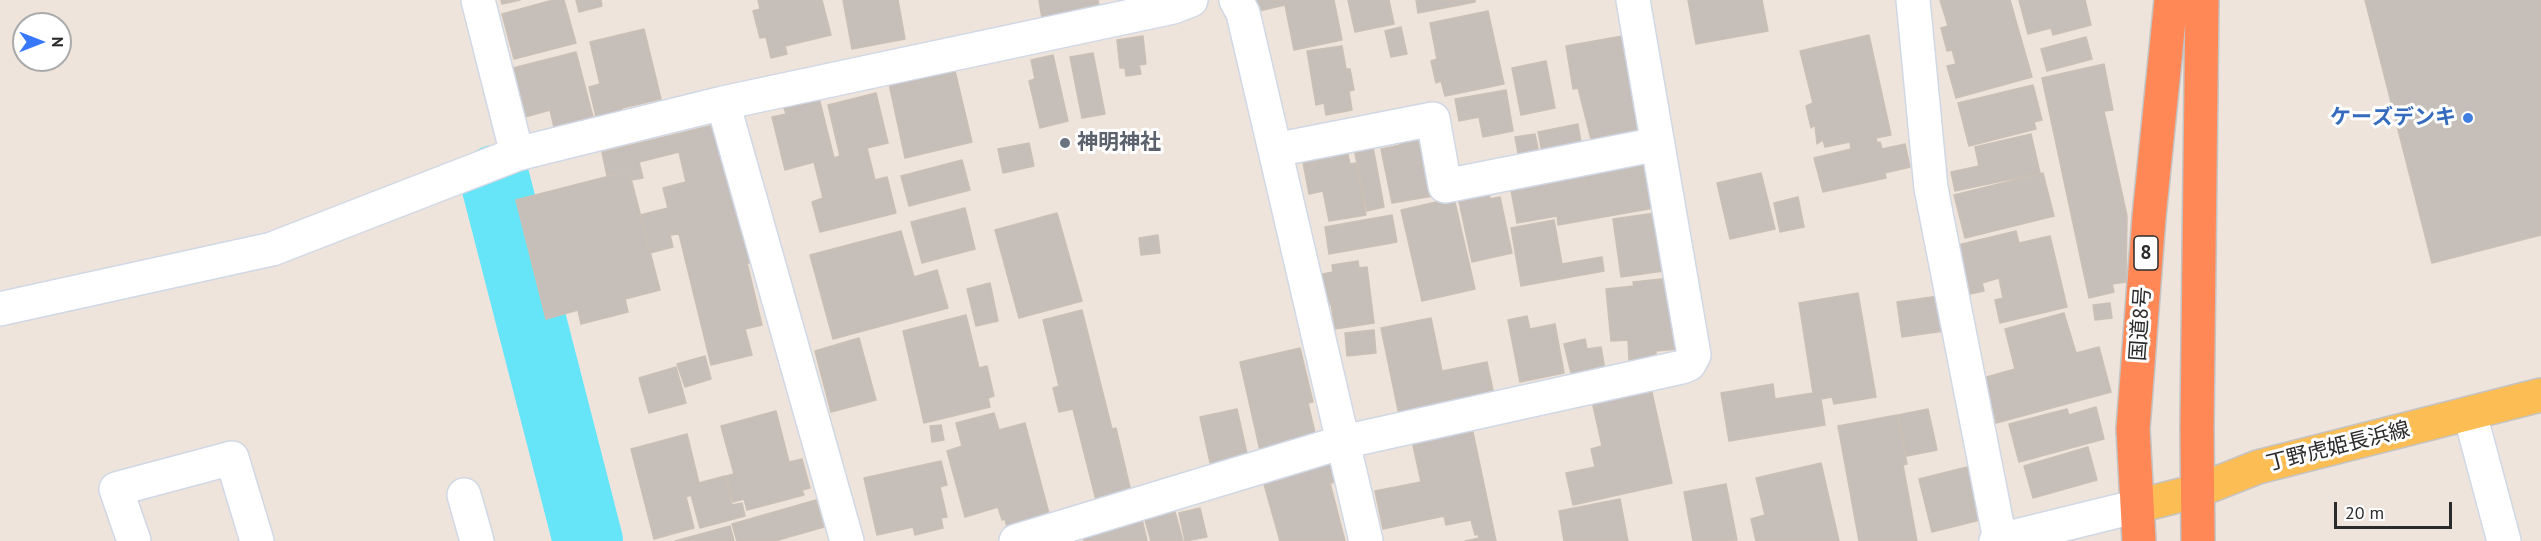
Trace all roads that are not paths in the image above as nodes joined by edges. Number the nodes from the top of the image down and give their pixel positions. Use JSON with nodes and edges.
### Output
{"nodes":[{"id":1,"x":478,"y":0,"type":"edge"},
{"id":2,"x":1191,"y":0,"type":"edge"},
{"id":3,"x":1236,"y":0,"type":"edge"},
{"id":4,"x":1633,"y":0,"type":"edge"},
{"id":5,"x":1913,"y":0,"type":"edge"},
{"id":6,"x":2171,"y":0,"type":"edge"},
{"id":7,"x":2202,"y":0,"type":"edge"},
{"id":8,"x":723,"y":104,"type":"junction"},
{"id":9,"x":1658,"y":144,"type":"junction"},
{"id":10,"x":1275,"y":150,"type":"junction"},
{"id":11,"x":518,"y":154,"type":"junction"},
{"id":12,"x":0,"y":309,"type":"edge"},
{"id":13,"x":2541,"y":395,"type":"edge"},
{"id":14,"x":2470,"y":414,"type":"junction"},
{"id":15,"x":1343,"y":442,"type":"junction"},
{"id":16,"x":2197,"y":491,"type":"junction"},
{"id":17,"x":464,"y":495,"type":"dead end"},
{"id":18,"x":2138,"y":506,"type":"junction"},
{"id":19,"x":134,"y":541,"type":"edge"},
{"id":20,"x":257,"y":541,"type":"edge"},
{"id":21,"x":477,"y":541,"type":"edge"},
{"id":22,"x":848,"y":541,"type":"edge"},
{"id":23,"x":1016,"y":541,"type":"edge"},
{"id":24,"x":1366,"y":541,"type":"edge"},
{"id":25,"x":1998,"y":541,"type":"edge"},
{"id":26,"x":2139,"y":541,"type":"edge"},
{"id":27,"x":2198,"y":541,"type":"edge"},
{"id":28,"x":2504,"y":541,"type":"edge"}],
"edges":[{"from":1,"to":11,"type":"street"},
{"from":2,"to":8,"type":"street"},
{"from":3,"to":10,"type":"street"},
{"from":4,"to":9,"type":"street"},
{"from":5,"to":25,"type":"street"},
{"from":6,"to":18,"type":"highway","name":"国道8号","number":"8"},
{"from":7,"to":16,"type":"highway"},
{"from":8,"to":11,"type":"street"},
{"from":8,"to":22,"type":"street"},
{"from":9,"to":10,"type":"street"},
{"from":9,"to":15,"type":"street"},
{"from":10,"to":15,"type":"street"},
{"from":11,"to":12,"type":"street"},
{"from":13,"to":14,"type":"main road","name":"丁野虎姫長浜線"},
{"from":14,"to":16,"type":"main road","name":"丁野虎姫長浜線"},
{"from":14,"to":28,"type":"street"},
{"from":15,"to":23,"type":"street"},
{"from":15,"to":24,"type":"street"},
{"from":16,"to":18,"type":"main road","name":"丁野虎姫長浜線"},
{"from":16,"to":27,"type":"highway"},
{"from":17,"to":21,"type":"street"},
{"from":18,"to":25,"type":"street"},
{"from":18,"to":26,"type":"highway","name":"国道8号","number":"8"},
{"from":19,"to":20,"type":"street"}]}
